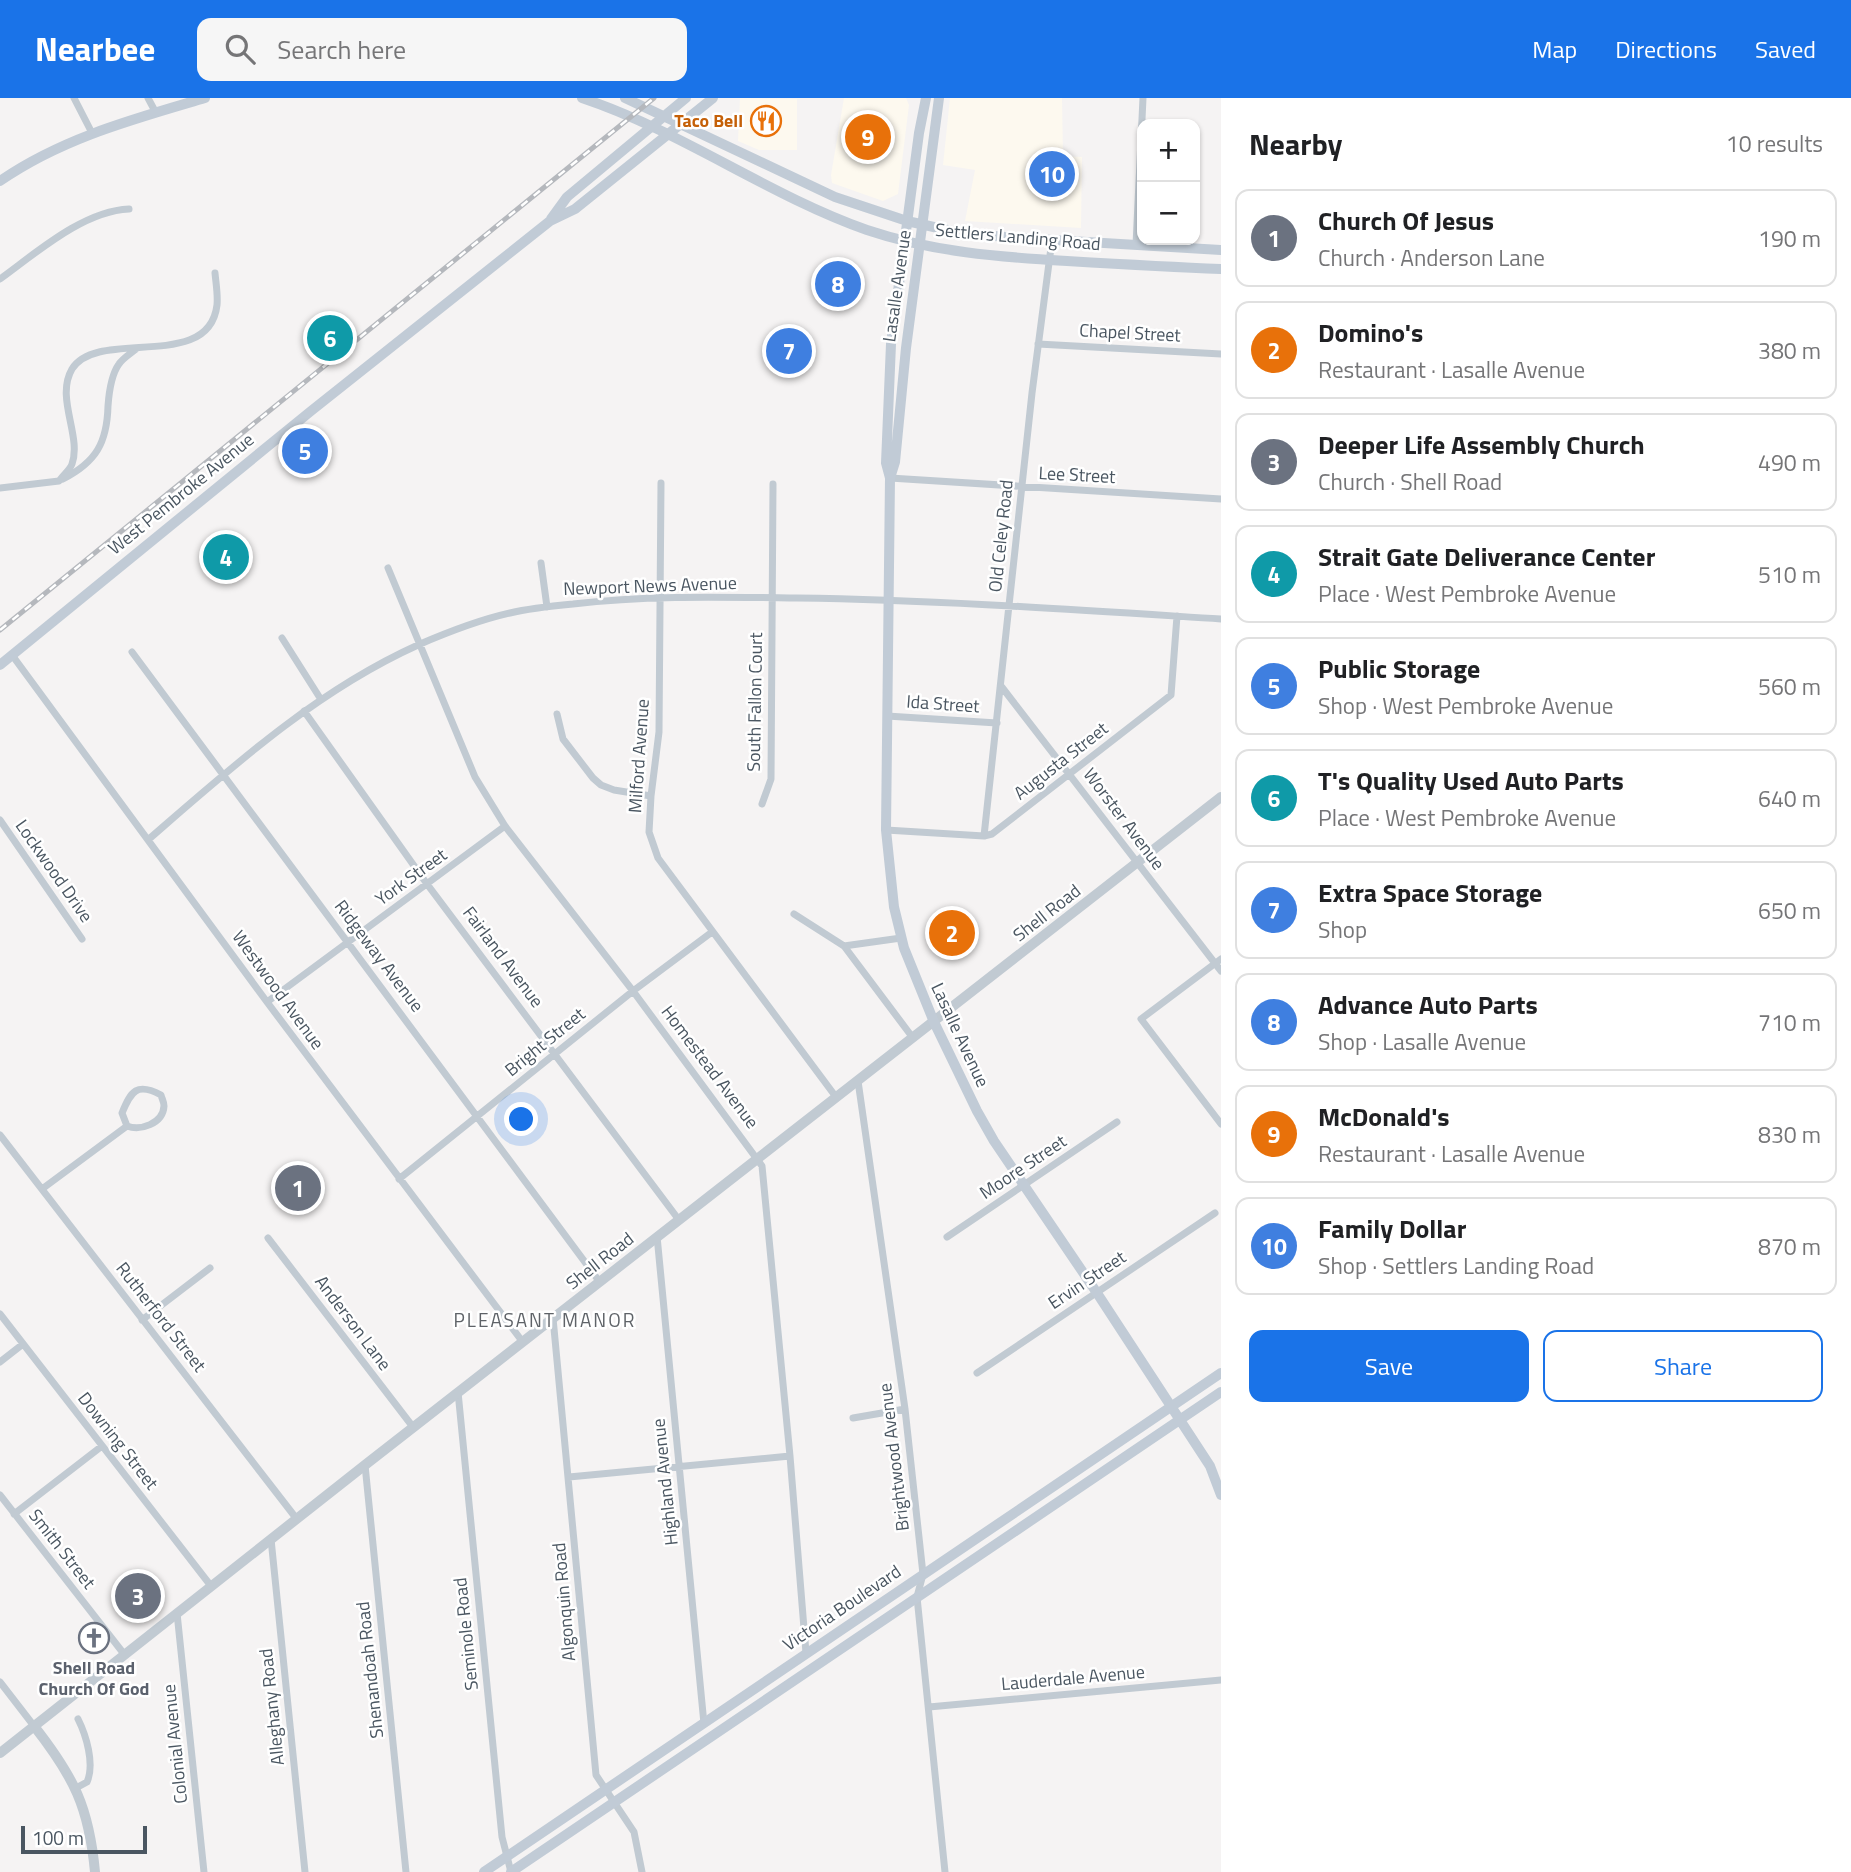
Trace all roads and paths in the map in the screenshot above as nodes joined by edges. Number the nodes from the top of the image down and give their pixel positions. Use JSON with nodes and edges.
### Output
{"nodes":[{"id":1,"x":74,"y":98,"type":"edge"},
{"id":2,"x":148,"y":98,"type":"edge"},
{"id":3,"x":205,"y":98,"type":"edge"},
{"id":4,"x":582,"y":98,"type":"edge"},
{"id":5,"x":625,"y":98,"type":"edge"},
{"id":6,"x":686,"y":98,"type":"edge"},
{"id":7,"x":713,"y":98,"type":"edge"},
{"id":8,"x":926,"y":98,"type":"edge"},
{"id":9,"x":939,"y":98,"type":"edge"},
{"id":10,"x":1143,"y":98,"type":"edge"},
{"id":11,"x":156,"y":113,"type":"junction"},
{"id":12,"x":664,"y":116,"type":"junction"},
{"id":13,"x":680,"y":124,"type":"junction"},
{"id":14,"x":651,"y":127,"type":"junction"},
{"id":15,"x":92,"y":133,"type":"junction"},
{"id":16,"x":667,"y":135,"type":"junction"},
{"id":17,"x":0,"y":181,"type":"edge"},
{"id":18,"x":129,"y":209,"type":"dead end"},
{"id":19,"x":550,"y":221,"type":"junction"},
{"id":20,"x":907,"y":221,"type":"junction"},
{"id":21,"x":923,"y":225,"type":"junction"},
{"id":22,"x":1052,"y":240,"type":"junction"},
{"id":23,"x":905,"y":241,"type":"junction"},
{"id":24,"x":920,"y":245,"type":"junction"},
{"id":25,"x":1136,"y":245,"type":"junction"},
{"id":26,"x":1221,"y":250,"type":"edge"},
{"id":27,"x":1049,"y":260,"type":"junction"},
{"id":28,"x":1221,"y":270,"type":"edge"},
{"id":29,"x":215,"y":273,"type":"dead end"},
{"id":30,"x":0,"y":279,"type":"edge"},
{"id":31,"x":1038,"y":344,"type":"junction"},
{"id":32,"x":136,"y":349,"type":"junction"},
{"id":33,"x":1221,"y":354,"type":"edge"},
{"id":34,"x":890,"y":478,"type":"junction"},
{"id":35,"x":59,"y":481,"type":"junction"},
{"id":36,"x":661,"y":483,"type":"dead end"},
{"id":37,"x":773,"y":484,"type":"dead end"},
{"id":38,"x":0,"y":488,"type":"edge"},
{"id":39,"x":1023,"y":488,"type":"junction"},
{"id":40,"x":1221,"y":499,"type":"edge"},
{"id":41,"x":541,"y":563,"type":"dead end"},
{"id":42,"x":388,"y":568,"type":"dead end"},
{"id":43,"x":661,"y":597,"type":"junction"},
{"id":44,"x":772,"y":598,"type":"junction"},
{"id":45,"x":887,"y":599,"type":"junction"},
{"id":46,"x":547,"y":607,"type":"junction"},
{"id":47,"x":1009,"y":607,"type":"junction"},
{"id":48,"x":1177,"y":616,"type":"junction"},
{"id":49,"x":1221,"y":619,"type":"edge"},
{"id":50,"x":282,"y":638,"type":"dead end"},
{"id":51,"x":419,"y":645,"type":"junction"},
{"id":52,"x":132,"y":652,"type":"dead end"},
{"id":53,"x":12,"y":655,"type":"junction"},
{"id":54,"x":0,"y":665,"type":"edge"},
{"id":55,"x":1001,"y":686,"type":"junction"},
{"id":56,"x":320,"y":698,"type":"junction"},
{"id":57,"x":304,"y":711,"type":"junction"},
{"id":58,"x":557,"y":714,"type":"dead end"},
{"id":59,"x":887,"y":716,"type":"junction"},
{"id":60,"x":997,"y":723,"type":"junction"},
{"id":61,"x":223,"y":774,"type":"junction"},
{"id":62,"x":1070,"y":774,"type":"junction"},
{"id":63,"x":651,"y":796,"type":"junction"},
{"id":64,"x":1221,"y":797,"type":"edge"},
{"id":65,"x":762,"y":804,"type":"dead end"},
{"id":66,"x":0,"y":820,"type":"edge"},
{"id":67,"x":505,"y":826,"type":"junction"},
{"id":68,"x":886,"y":830,"type":"junction"},
{"id":69,"x":984,"y":836,"type":"junction"},
{"id":70,"x":149,"y":839,"type":"junction"},
{"id":71,"x":1137,"y":862,"type":"junction"},
{"id":72,"x":428,"y":884,"type":"junction"},
{"id":73,"x":794,"y":914,"type":"dead end"},
{"id":74,"x":712,"y":932,"type":"junction"},
{"id":75,"x":901,"y":938,"type":"junction"},
{"id":76,"x":82,"y":939,"type":"dead end"},
{"id":77,"x":349,"y":942,"type":"junction"},
{"id":78,"x":844,"y":946,"type":"junction"},
{"id":79,"x":1218,"y":961,"type":"edge"},
{"id":80,"x":1221,"y":971,"type":"edge"},
{"id":81,"x":633,"y":991,"type":"junction"},
{"id":82,"x":267,"y":1002,"type":"junction"},
{"id":83,"x":934,"y":1022,"type":"junction"},
{"id":84,"x":912,"y":1038,"type":"junction"},
{"id":85,"x":556,"y":1054,"type":"junction"},
{"id":86,"x":858,"y":1081,"type":"junction"},
{"id":87,"x":836,"y":1097,"type":"junction"},
{"id":88,"x":1218,"y":1114,"type":"edge"},
{"id":89,"x":479,"y":1116,"type":"junction"},
{"id":90,"x":1116,"y":1122,"type":"dead end"},
{"id":91,"x":1221,"y":1124,"type":"edge"},
{"id":92,"x":127,"y":1126,"type":"junction"},
{"id":93,"x":0,"y":1135,"type":"edge"},
{"id":94,"x":758,"y":1158,"type":"junction"},
{"id":95,"x":399,"y":1179,"type":"junction"},
{"id":96,"x":1023,"y":1186,"type":"junction"},
{"id":97,"x":42,"y":1189,"type":"junction"},
{"id":98,"x":1215,"y":1213,"type":"dead end"},
{"id":99,"x":679,"y":1220,"type":"junction"},
{"id":100,"x":657,"y":1236,"type":"junction"},
{"id":101,"x":947,"y":1237,"type":"dead end"},
{"id":102,"x":268,"y":1238,"type":"dead end"},
{"id":103,"x":210,"y":1268,"type":"dead end"},
{"id":104,"x":599,"y":1281,"type":"junction"},
{"id":105,"x":1097,"y":1293,"type":"junction"},
{"id":106,"x":0,"y":1314,"type":"edge"},
{"id":107,"x":553,"y":1318,"type":"junction"},
{"id":108,"x":142,"y":1320,"type":"junction"},
{"id":109,"x":522,"y":1341,"type":"junction"},
{"id":110,"x":23,"y":1344,"type":"junction"},
{"id":111,"x":0,"y":1362,"type":"edge"},
{"id":112,"x":976,"y":1373,"type":"dead end"},
{"id":113,"x":1221,"y":1373,"type":"edge"},
{"id":114,"x":458,"y":1392,"type":"junction"},
{"id":115,"x":1221,"y":1392,"type":"edge"},
{"id":116,"x":1171,"y":1407,"type":"junction"},
{"id":117,"x":905,"y":1409,"type":"junction"},
{"id":118,"x":853,"y":1418,"type":"dead end"},
{"id":119,"x":1179,"y":1420,"type":"junction"},
{"id":120,"x":413,"y":1427,"type":"junction"},
{"id":121,"x":102,"y":1446,"type":"junction"},
{"id":122,"x":790,"y":1456,"type":"junction"},
{"id":123,"x":365,"y":1465,"type":"junction"},
{"id":124,"x":679,"y":1468,"type":"junction"},
{"id":125,"x":569,"y":1477,"type":"junction"},
{"id":126,"x":1219,"y":1477,"type":"edge"},
{"id":127,"x":1221,"y":1495,"type":"edge"},
{"id":128,"x":0,"y":1496,"type":"edge"},
{"id":129,"x":14,"y":1514,"type":"junction"},
{"id":130,"x":296,"y":1518,"type":"junction"},
{"id":131,"x":271,"y":1539,"type":"junction"},
{"id":132,"x":923,"y":1574,"type":"junction"},
{"id":133,"x":211,"y":1586,"type":"junction"},
{"id":134,"x":917,"y":1597,"type":"junction"},
{"id":135,"x":177,"y":1613,"type":"junction"},
{"id":136,"x":806,"y":1653,"type":"junction"},
{"id":137,"x":124,"y":1654,"type":"junction"},
{"id":138,"x":1221,"y":1680,"type":"edge"},
{"id":139,"x":0,"y":1682,"type":"edge"},
{"id":140,"x":929,"y":1707,"type":"junction"},
{"id":141,"x":78,"y":1719,"type":"dead end"},
{"id":142,"x":704,"y":1724,"type":"junction"},
{"id":143,"x":34,"y":1726,"type":"junction"},
{"id":144,"x":0,"y":1753,"type":"edge"},
{"id":145,"x":76,"y":1788,"type":"junction"},
{"id":146,"x":605,"y":1791,"type":"junction"},
{"id":147,"x":614,"y":1803,"type":"junction"},
{"id":148,"x":507,"y":1856,"type":"junction"},
{"id":149,"x":95,"y":1872,"type":"edge"},
{"id":150,"x":204,"y":1872,"type":"edge"},
{"id":151,"x":305,"y":1872,"type":"edge"},
{"id":152,"x":406,"y":1872,"type":"edge"},
{"id":153,"x":484,"y":1872,"type":"edge"},
{"id":154,"x":511,"y":1872,"type":"edge"},
{"id":155,"x":642,"y":1872,"type":"edge"},
{"id":156,"x":945,"y":1872,"type":"edge"}],
"edges":[{"from":1,"to":15,"type":"street"},
{"from":2,"to":11,"type":"street"},
{"from":3,"to":11,"type":"main road"},
{"from":4,"to":14,"type":"main road","name":"Settlers Landing Road"},
{"from":5,"to":12,"type":"main road","name":"Settlers Landing Road"},
{"from":6,"to":12,"type":"main road","name":"West Pembroke Avenue"},
{"from":7,"to":13,"type":"main road","name":"West Pembroke Avenue"},
{"from":8,"to":20,"type":"main road","name":"Lasalle Avenue"},
{"from":9,"to":21,"type":"main road","name":"Lasalle Avenue"},
{"from":10,"to":25,"type":"street"},
{"from":11,"to":15,"type":"main road"},
{"from":12,"to":13,"type":"main road","name":"Settlers Landing Road"},
{"from":12,"to":14,"type":"main road","name":"West Pembroke Avenue"},
{"from":13,"to":16,"type":"main road","name":"West Pembroke Avenue"},
{"from":13,"to":20,"type":"main road","name":"Settlers Landing Road"},
{"from":14,"to":16,"type":"main road","name":"Settlers Landing Road"},
{"from":14,"to":19,"type":"main road","name":"West Pembroke Avenue"},
{"from":15,"to":17,"type":"main road"},
{"from":16,"to":19,"type":"main road","name":"West Pembroke Avenue"},
{"from":16,"to":23,"type":"main road","name":"Settlers Landing Road"},
{"from":18,"to":30,"type":"street"},
{"from":19,"to":53,"type":"main road","name":"West Pembroke Avenue"},
{"from":20,"to":21,"type":"main road","name":"Settlers Landing Road"},
{"from":20,"to":23,"type":"main road","name":"Lasalle Avenue"},
{"from":21,"to":22,"type":"main road","name":"Settlers Landing Road"},
{"from":21,"to":24,"type":"main road","name":"Lasalle Avenue"},
{"from":22,"to":25,"type":"main road","name":"Settlers Landing Road"},
{"from":22,"to":27,"type":"street","name":"Old Celey Road"},
{"from":23,"to":24,"type":"main road","name":"Settlers Landing Road"},
{"from":23,"to":34,"type":"main road","name":"Lasalle Avenue"},
{"from":24,"to":27,"type":"main road","name":"Settlers Landing Road"},
{"from":24,"to":34,"type":"main road","name":"Lasalle Avenue"},
{"from":25,"to":26,"type":"main road","name":"Settlers Landing Road"},
{"from":27,"to":28,"type":"main road","name":"Settlers Landing Road"},
{"from":27,"to":31,"type":"street","name":"Old Celey Road"},
{"from":29,"to":32,"type":"street"},
{"from":31,"to":33,"type":"street","name":"Chapel Street"},
{"from":31,"to":39,"type":"street","name":"Old Celey Road"},
{"from":32,"to":35,"type":"street"},
{"from":32,"to":35,"type":"street"},
{"from":34,"to":39,"type":"street","name":"Lee Street"},
{"from":34,"to":45,"type":"main road","name":"Lasalle Avenue"},
{"from":35,"to":38,"type":"street"},
{"from":36,"to":43,"type":"street","name":"Milford Avenue"},
{"from":37,"to":44,"type":"street","name":"South Fallon Court"},
{"from":39,"to":40,"type":"street","name":"Lee Street"},
{"from":39,"to":47,"type":"street","name":"Old Celey Road"},
{"from":41,"to":46,"type":"street"},
{"from":42,"to":51,"type":"street","name":"Homestead Avenue"},
{"from":43,"to":44,"type":"street","name":"Newport News Avenue"},
{"from":43,"to":46,"type":"street","name":"Newport News Avenue"},
{"from":43,"to":63,"type":"street","name":"Milford Avenue"},
{"from":44,"to":45,"type":"street","name":"Newport News Avenue"},
{"from":44,"to":65,"type":"street","name":"South Fallon Court"},
{"from":45,"to":47,"type":"street","name":"Newport News Avenue"},
{"from":45,"to":59,"type":"main road","name":"Lasalle Avenue"},
{"from":46,"to":51,"type":"street","name":"Newport News Avenue"},
{"from":47,"to":48,"type":"street","name":"Newport News Avenue"},
{"from":47,"to":55,"type":"street","name":"Old Celey Road"},
{"from":48,"to":49,"type":"street","name":"Newport News Avenue"},
{"from":48,"to":62,"type":"street","name":"Augusta Street"},
{"from":50,"to":56,"type":"street"},
{"from":51,"to":56,"type":"street","name":"Newport News Avenue"},
{"from":51,"to":67,"type":"street","name":"Homestead Avenue"},
{"from":52,"to":61,"type":"street","name":"Ridgeway Avenue"},
{"from":53,"to":54,"type":"main road","name":"West Pembroke Avenue"},
{"from":53,"to":70,"type":"street","name":"Westwood Avenue"},
{"from":55,"to":60,"type":"street","name":"Old Celey Road"},
{"from":55,"to":62,"type":"street","name":"Worster Avenue"},
{"from":56,"to":57,"type":"street","name":"Newport News Avenue"},
{"from":57,"to":61,"type":"street","name":"Newport News Avenue"},
{"from":57,"to":72,"type":"street","name":"Fairland Avenue"},
{"from":58,"to":63,"type":"street"},
{"from":59,"to":60,"type":"street","name":"Ida Street"},
{"from":59,"to":68,"type":"main road","name":"Lasalle Avenue"},
{"from":60,"to":69,"type":"street","name":"Old Celey Road"},
{"from":61,"to":70,"type":"street","name":"Newport News Avenue"},
{"from":61,"to":77,"type":"street","name":"Ridgeway Avenue"},
{"from":62,"to":69,"type":"street","name":"Augusta Street"},
{"from":62,"to":71,"type":"street","name":"Worster Avenue"},
{"from":63,"to":74,"type":"street","name":"Milford Avenue"},
{"from":64,"to":71,"type":"street","name":"Shell Road"},
{"from":66,"to":76,"type":"street","name":"Lockwood Drive"},
{"from":67,"to":72,"type":"street","name":"York Street"},
{"from":67,"to":81,"type":"street","name":"Homestead Avenue"},
{"from":68,"to":69,"type":"street"},
{"from":68,"to":75,"type":"main road","name":"Lasalle Avenue"},
{"from":70,"to":82,"type":"street","name":"Westwood Avenue"},
{"from":71,"to":79,"type":"street","name":"Worster Avenue"},
{"from":71,"to":83,"type":"street","name":"Shell Road"},
{"from":72,"to":77,"type":"street","name":"York Street"},
{"from":72,"to":85,"type":"street","name":"Fairland Avenue"},
{"from":73,"to":78,"type":"street"},
{"from":74,"to":81,"type":"street","name":"Bright Street"},
{"from":74,"to":87,"type":"street","name":"Milford Avenue"},
{"from":75,"to":78,"type":"street"},
{"from":75,"to":83,"type":"main road","name":"Lasalle Avenue"},
{"from":77,"to":82,"type":"street","name":"York Street"},
{"from":77,"to":89,"type":"street","name":"Ridgeway Avenue"},
{"from":78,"to":84,"type":"street"},
{"from":79,"to":80,"type":"street","name":"Worster Avenue"},
{"from":79,"to":88,"type":"street"},
{"from":81,"to":85,"type":"street","name":"Bright Street"},
{"from":81,"to":94,"type":"street","name":"Homestead Avenue"},
{"from":82,"to":95,"type":"street","name":"Westwood Avenue"},
{"from":83,"to":84,"type":"street","name":"Shell Road"},
{"from":83,"to":96,"type":"main road","name":"Lasalle Avenue"},
{"from":84,"to":86,"type":"street","name":"Shell Road"},
{"from":85,"to":89,"type":"street","name":"Bright Street"},
{"from":85,"to":99,"type":"street","name":"Fairland Avenue"},
{"from":86,"to":87,"type":"street","name":"Shell Road"},
{"from":86,"to":117,"type":"street","name":"Brightwood Avenue"},
{"from":87,"to":94,"type":"street","name":"Shell Road"},
{"from":88,"to":91,"type":"street"},
{"from":89,"to":95,"type":"street","name":"Bright Street"},
{"from":89,"to":104,"type":"street","name":"Ridgeway Avenue"},
{"from":90,"to":96,"type":"street","name":"Moore Street"},
{"from":92,"to":92,"type":"street"},
{"from":92,"to":97,"type":"street"},
{"from":93,"to":97,"type":"street","name":"Rutherford Street"},
{"from":94,"to":99,"type":"street","name":"Shell Road"},
{"from":94,"to":122,"type":"street","name":"Homestead Avenue"},
{"from":95,"to":109,"type":"street","name":"Westwood Avenue"},
{"from":96,"to":101,"type":"street","name":"Moore Street"},
{"from":96,"to":105,"type":"main road","name":"Lasalle Avenue"},
{"from":97,"to":108,"type":"street","name":"Rutherford Street"},
{"from":98,"to":105,"type":"street","name":"Ervin Street"},
{"from":99,"to":100,"type":"street","name":"Shell Road"},
{"from":100,"to":104,"type":"street","name":"Shell Road"},
{"from":100,"to":124,"type":"street","name":"Highland Avenue"},
{"from":102,"to":120,"type":"street","name":"Anderson Lane"},
{"from":103,"to":108,"type":"street"},
{"from":104,"to":107,"type":"street","name":"Shell Road"},
{"from":105,"to":112,"type":"street","name":"Ervin Street"},
{"from":105,"to":116,"type":"main road","name":"Lasalle Avenue"},
{"from":106,"to":110,"type":"street","name":"Downing Street"},
{"from":107,"to":109,"type":"street","name":"Shell Road"},
{"from":107,"to":125,"type":"street","name":"Algonquin Road"},
{"from":108,"to":130,"type":"street","name":"Rutherford Street"},
{"from":109,"to":114,"type":"street","name":"Shell Road"},
{"from":110,"to":111,"type":"street"},
{"from":110,"to":121,"type":"street","name":"Downing Street"},
{"from":113,"to":116,"type":"main road","name":"Victoria Boulevard"},
{"from":114,"to":120,"type":"street","name":"Shell Road"},
{"from":114,"to":148,"type":"street","name":"Seminole Road"},
{"from":115,"to":119,"type":"main road","name":"Victoria Boulevard"},
{"from":116,"to":119,"type":"main road","name":"Lasalle Avenue"},
{"from":116,"to":132,"type":"main road","name":"Victoria Boulevard"},
{"from":117,"to":118,"type":"street"},
{"from":117,"to":132,"type":"street","name":"Brightwood Avenue"},
{"from":119,"to":126,"type":"main road","name":"Lasalle Avenue"},
{"from":119,"to":134,"type":"main road","name":"Victoria Boulevard"},
{"from":120,"to":123,"type":"street","name":"Shell Road"},
{"from":121,"to":129,"type":"street"},
{"from":121,"to":133,"type":"street","name":"Downing Street"},
{"from":122,"to":124,"type":"street"},
{"from":122,"to":136,"type":"street","name":"Homestead Avenue"},
{"from":123,"to":130,"type":"street","name":"Shell Road"},
{"from":123,"to":152,"type":"street","name":"Shenandoah Road"},
{"from":124,"to":125,"type":"street"},
{"from":124,"to":142,"type":"street","name":"Highland Avenue"},
{"from":125,"to":146,"type":"street","name":"Algonquin Road"},
{"from":126,"to":127,"type":"main road","name":"Lasalle Avenue"},
{"from":128,"to":129,"type":"street","name":"Smith Street"},
{"from":129,"to":137,"type":"street","name":"Smith Street"},
{"from":130,"to":131,"type":"street","name":"Shell Road"},
{"from":131,"to":133,"type":"street","name":"Shell Road"},
{"from":131,"to":151,"type":"street","name":"Alleghany Road"},
{"from":132,"to":134,"type":"street","name":"Brightwood Avenue"},
{"from":132,"to":136,"type":"main road","name":"Victoria Boulevard"},
{"from":133,"to":135,"type":"street","name":"Shell Road"},
{"from":134,"to":140,"type":"street","name":"Brightwood Avenue"},
{"from":134,"to":147,"type":"main road","name":"Victoria Boulevard"},
{"from":135,"to":137,"type":"street","name":"Shell Road"},
{"from":135,"to":150,"type":"street","name":"Colonial Avenue"},
{"from":136,"to":142,"type":"main road","name":"Victoria Boulevard"},
{"from":137,"to":143,"type":"street","name":"Shell Road"},
{"from":138,"to":140,"type":"street","name":"Lauderdale Avenue"},
{"from":139,"to":143,"type":"street"},
{"from":140,"to":156,"type":"street","name":"Brightwood Avenue"},
{"from":141,"to":145,"type":"street"},
{"from":142,"to":146,"type":"main road","name":"Victoria Boulevard"},
{"from":143,"to":144,"type":"street","name":"Shell Road"},
{"from":143,"to":145,"type":"street"},
{"from":145,"to":149,"type":"street"},
{"from":146,"to":147,"type":"street","name":"Algonquin Road"},
{"from":146,"to":148,"type":"main road","name":"Victoria Boulevard"},
{"from":147,"to":154,"type":"main road","name":"Victoria Boulevard"},
{"from":147,"to":155,"type":"street","name":"Algonquin Road"},
{"from":148,"to":153,"type":"main road","name":"Victoria Boulevard"},
{"from":148,"to":154,"type":"street","name":"Seminole Road"}]}
